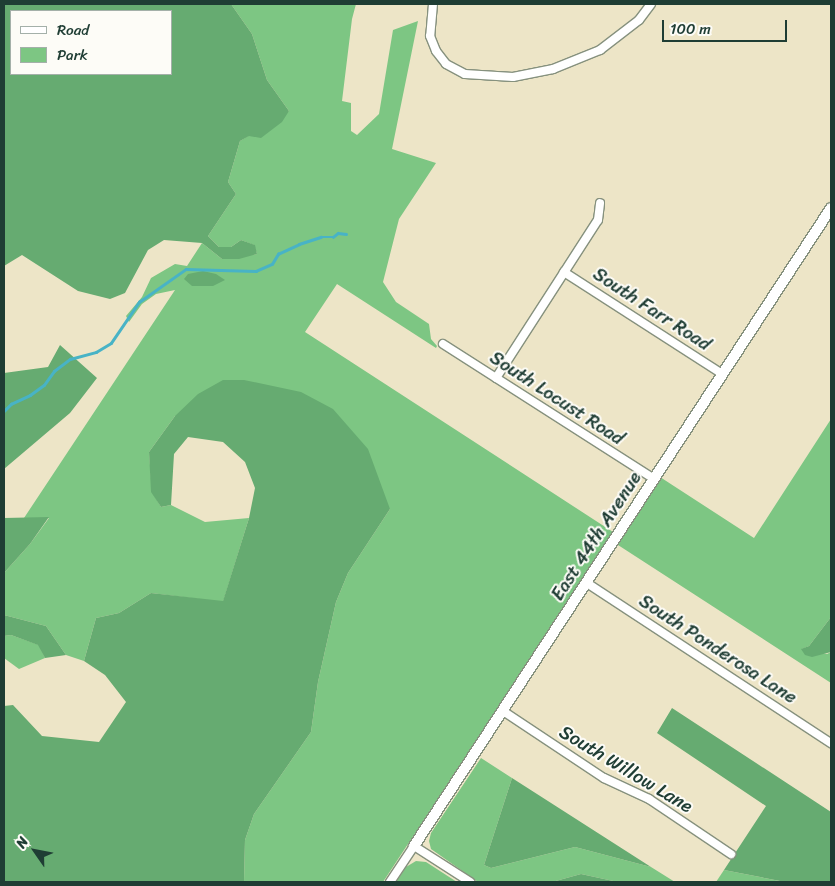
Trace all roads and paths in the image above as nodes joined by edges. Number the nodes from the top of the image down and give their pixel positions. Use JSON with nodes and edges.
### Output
{"nodes":[{"id":1,"x":433,"y":4,"type":"edge"},
{"id":2,"x":651,"y":4,"type":"edge"},
{"id":3,"x":600,"y":203,"type":"dead end"},
{"id":4,"x":830,"y":213,"type":"edge"},
{"id":5,"x":564,"y":272,"type":"junction"},
{"id":6,"x":443,"y":344,"type":"dead end"},
{"id":7,"x":722,"y":374,"type":"junction"},
{"id":8,"x":496,"y":378,"type":"junction"},
{"id":9,"x":654,"y":479,"type":"junction"},
{"id":10,"x":587,"y":583,"type":"junction"},
{"id":11,"x":503,"y":711,"type":"junction"},
{"id":12,"x":831,"y":743,"type":"edge"},
{"id":13,"x":414,"y":846,"type":"junction"},
{"id":14,"x":731,"y":854,"type":"dead end"},
{"id":15,"x":390,"y":882,"type":"edge"},
{"id":16,"x":470,"y":882,"type":"edge"}],
"edges":[{"from":1,"to":2,"type":"street"},
{"from":3,"to":5,"type":"street"},
{"from":4,"to":7,"type":"street","name":"East 44th Avenue"},
{"from":5,"to":7,"type":"street","name":"South Farr Road"},
{"from":5,"to":8,"type":"street"},
{"from":6,"to":8,"type":"street","name":"South Locust Road"},
{"from":7,"to":9,"type":"street","name":"East 44th Avenue"},
{"from":8,"to":9,"type":"street","name":"South Locust Road"},
{"from":9,"to":10,"type":"street","name":"East 44th Avenue"},
{"from":10,"to":11,"type":"street","name":"East 44th Avenue"},
{"from":10,"to":12,"type":"street","name":"South Ponderosa Lane"},
{"from":11,"to":13,"type":"street","name":"East 44th Avenue"},
{"from":11,"to":14,"type":"street","name":"South Willow Lane"},
{"from":13,"to":15,"type":"street","name":"East 44th Avenue"},
{"from":13,"to":16,"type":"street"}]}
